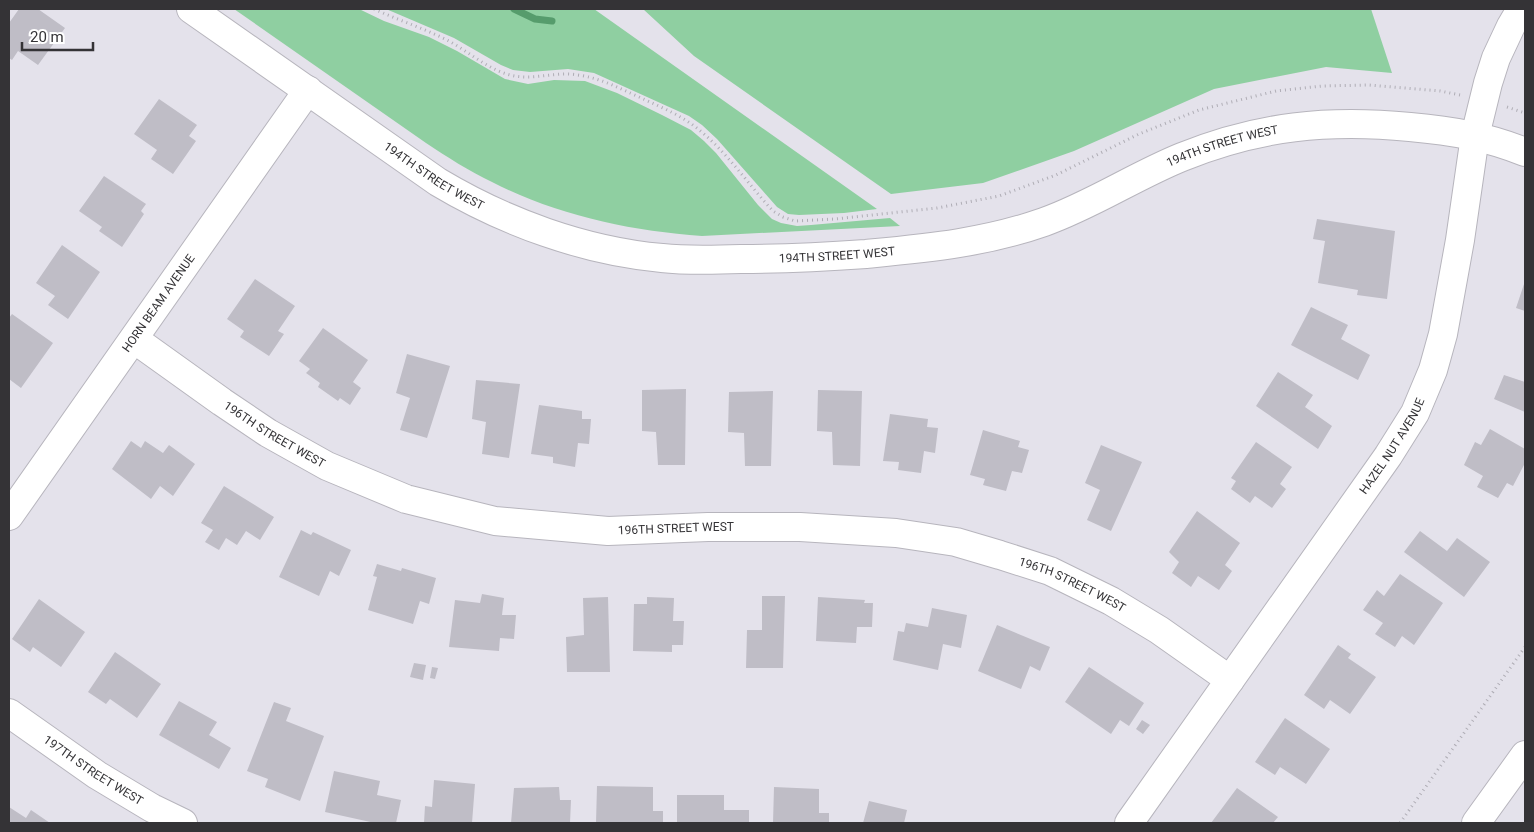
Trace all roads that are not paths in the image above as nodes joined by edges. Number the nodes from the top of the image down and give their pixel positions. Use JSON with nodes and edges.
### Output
{"nodes":[{"id":1,"x":191,"y":9,"type":"edge"},
{"id":2,"x":1520,"y":9,"type":"edge"},
{"id":3,"x":308,"y":90,"type":"junction"},
{"id":4,"x":1475,"y":136,"type":"junction"},
{"id":5,"x":1525,"y":152,"type":"edge"},
{"id":6,"x":134,"y":338,"type":"junction"},
{"id":7,"x":9,"y":516,"type":"edge"},
{"id":8,"x":1230,"y":680,"type":"junction"},
{"id":9,"x":9,"y":713,"type":"edge"},
{"id":10,"x":1525,"y":755,"type":"edge"},
{"id":11,"x":183,"y":823,"type":"edge"},
{"id":12,"x":1129,"y":823,"type":"edge"},
{"id":13,"x":1476,"y":823,"type":"edge"}],
"edges":[{"from":1,"to":3,"type":"street","name":"194TH STREET WEST"},
{"from":2,"to":4,"type":"street","name":"HAZEL NUT AVENUE"},
{"from":3,"to":4,"type":"street","name":"194TH STREET WEST"},
{"from":3,"to":6,"type":"street","name":"HORN BEAM AVENUE"},
{"from":4,"to":5,"type":"street","name":"194TH STREET WEST"},
{"from":4,"to":8,"type":"street","name":"HAZEL NUT AVENUE"},
{"from":6,"to":7,"type":"street","name":"HORN BEAM AVENUE"},
{"from":6,"to":8,"type":"street","name":"196TH STREET WEST"},
{"from":8,"to":12,"type":"street","name":"HAZEL NUT AVENUE"},
{"from":9,"to":11,"type":"street","name":"197TH STREET WEST"},
{"from":10,"to":13,"type":"street"}]}
